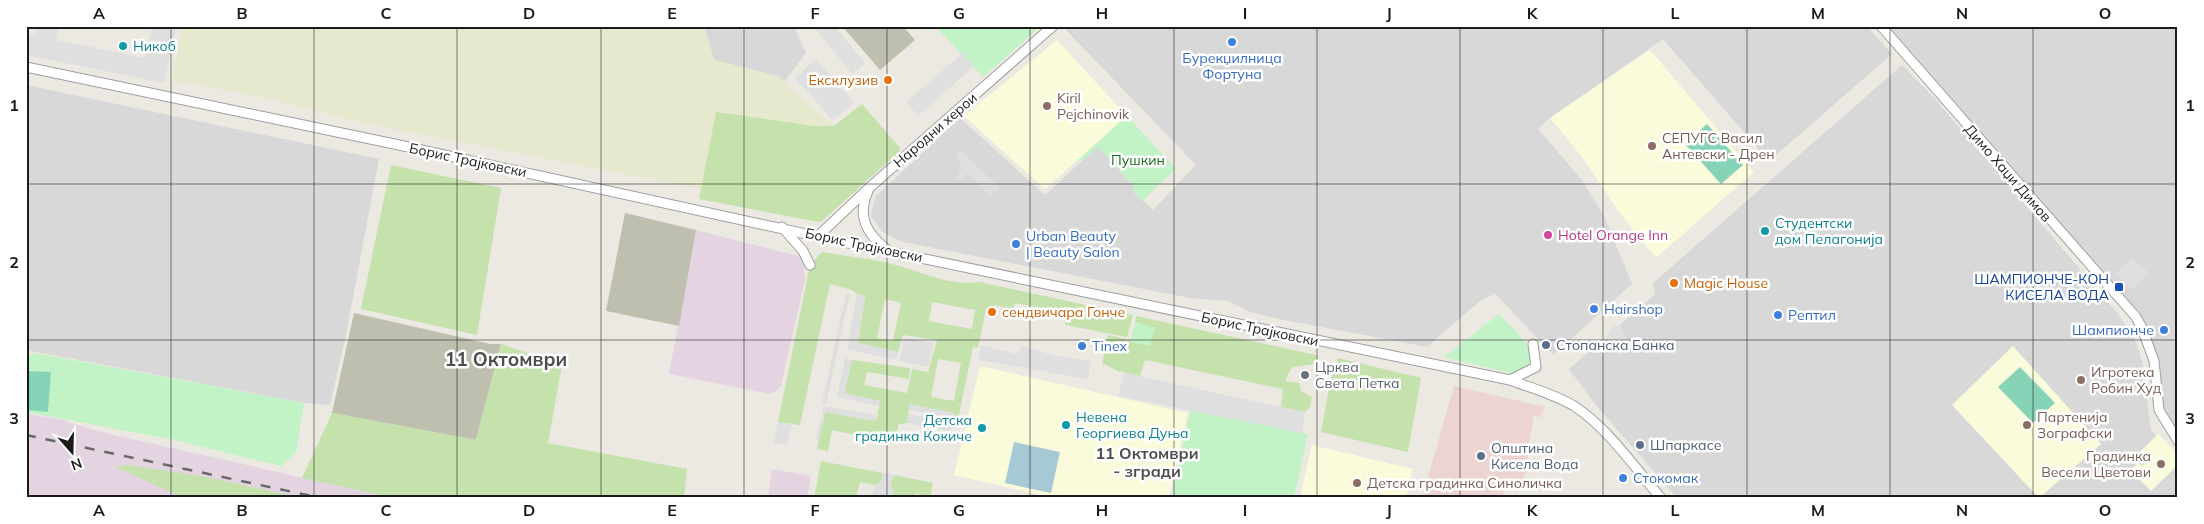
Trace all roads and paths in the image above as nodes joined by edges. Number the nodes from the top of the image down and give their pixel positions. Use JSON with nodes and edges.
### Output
{"nodes":[{"id":1,"x":1053,"y":26,"type":"edge"},
{"id":2,"x":1880,"y":26,"type":"edge"},
{"id":3,"x":26,"y":67,"type":"edge"},
{"id":4,"x":869,"y":188,"type":"junction"},
{"id":5,"x":782,"y":227,"type":"junction"},
{"id":6,"x":818,"y":236,"type":"junction"},
{"id":7,"x":888,"y":251,"type":"junction"},
{"id":8,"x":810,"y":266,"type":"dead end"},
{"id":9,"x":1533,"y":344,"type":"dead end"},
{"id":10,"x":1510,"y":380,"type":"junction"},
{"id":11,"x":2178,"y":441,"type":"edge"},
{"id":12,"x":1661,"y":498,"type":"edge"}],
"edges":[{"from":1,"to":4,"type":"street","name":"Народни херои"},
{"from":2,"to":11,"type":"street","name":"Димо Хаџи Димов"},
{"from":3,"to":5,"type":"street","name":"Борис Трајковски"},
{"from":4,"to":6,"type":"street","name":"Народни херои"},
{"from":4,"to":7,"type":"street"},
{"from":5,"to":6,"type":"street","name":"Борис Трајковски"},
{"from":5,"to":8,"type":"street"},
{"from":6,"to":7,"type":"street","name":"Борис Трајковски"},
{"from":7,"to":10,"type":"street","name":"Борис Трајковски"},
{"from":9,"to":10,"type":"street"},
{"from":10,"to":12,"type":"street","name":"Борис Трајковски"}]}
